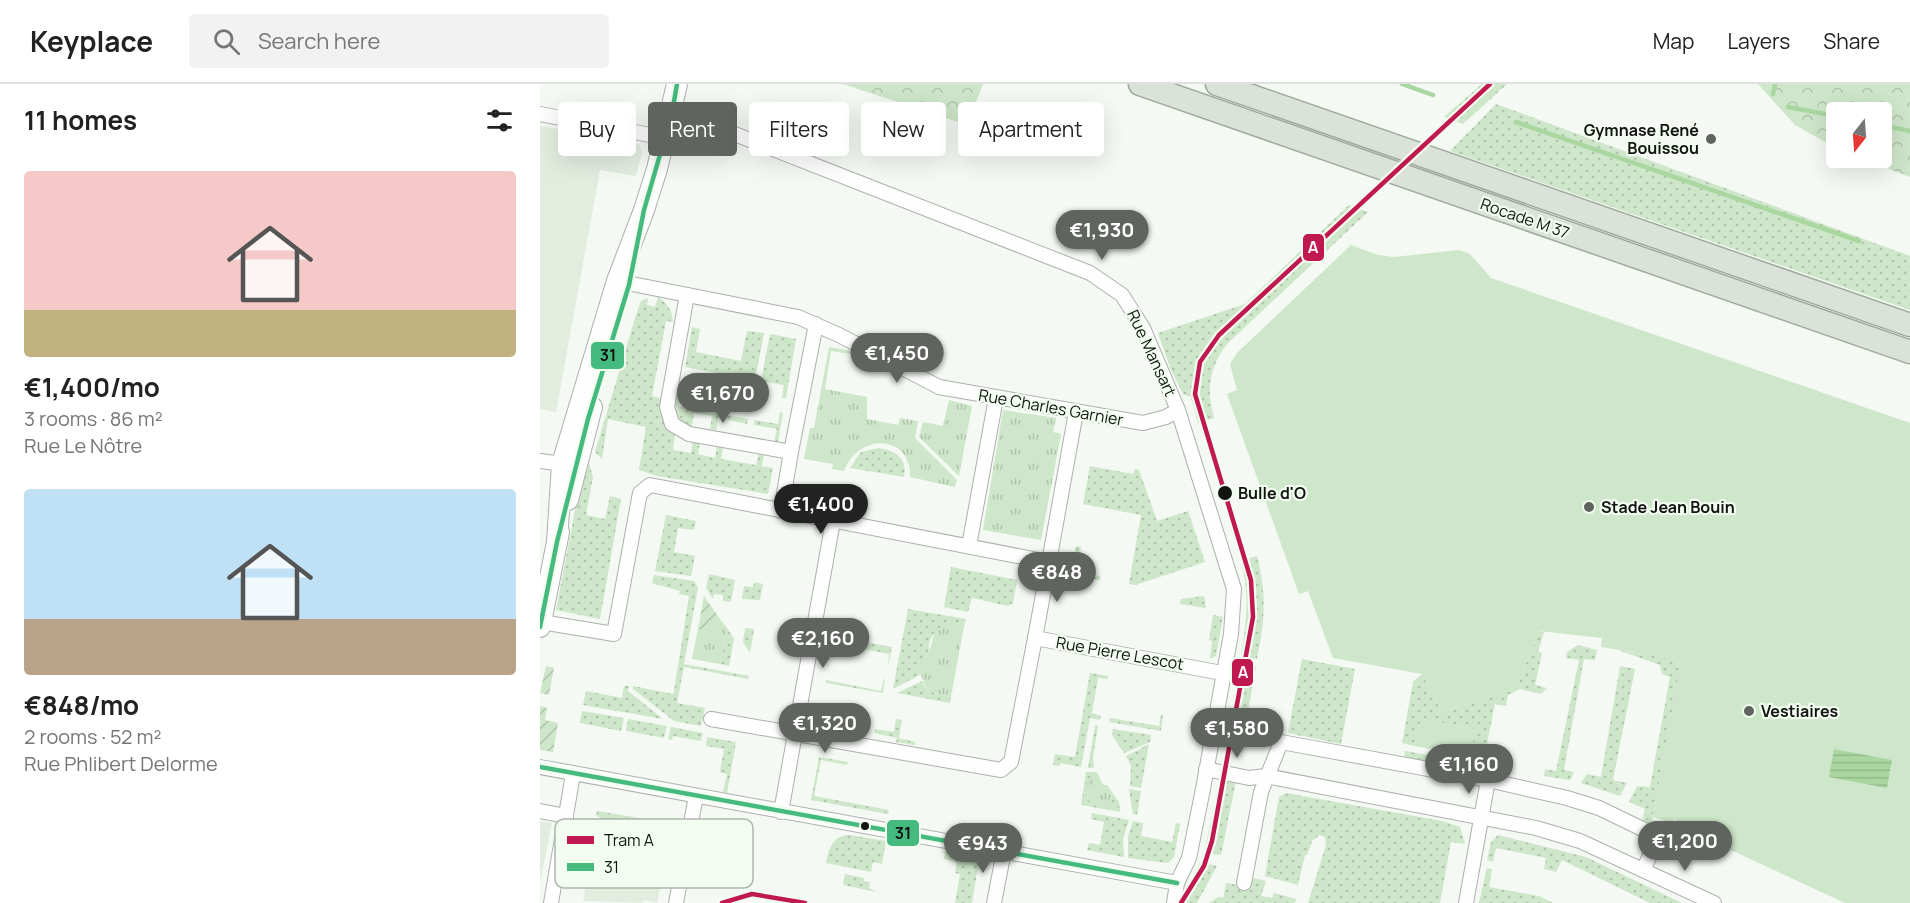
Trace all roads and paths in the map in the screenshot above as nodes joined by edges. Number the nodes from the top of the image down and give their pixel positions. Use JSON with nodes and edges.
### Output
{"nodes":[{"id":1,"x":677,"y":84,"type":"edge"},
{"id":2,"x":1140,"y":84,"type":"edge"},
{"id":3,"x":1217,"y":84,"type":"edge"},
{"id":4,"x":674,"y":102,"type":"edge"},
{"id":5,"x":540,"y":114,"type":"edge"},
{"id":6,"x":648,"y":135,"type":"edge"},
{"id":7,"x":737,"y":137,"type":"edge"},
{"id":8,"x":661,"y":156,"type":"edge"},
{"id":9,"x":623,"y":283,"type":"junction"},
{"id":10,"x":687,"y":295,"type":"junction"},
{"id":11,"x":816,"y":324,"type":"junction"},
{"id":12,"x":1910,"y":325,"type":"edge"},
{"id":13,"x":1910,"y":352,"type":"edge"},
{"id":14,"x":996,"y":398,"type":"junction"},
{"id":15,"x":1178,"y":410,"type":"junction"},
{"id":16,"x":1076,"y":412,"type":"junction"},
{"id":17,"x":791,"y":452,"type":"junction"},
{"id":18,"x":540,"y":461,"type":"edge"},
{"id":19,"x":570,"y":465,"type":"junction"},
{"id":20,"x":781,"y":511,"type":"junction"},
{"id":21,"x":833,"y":521,"type":"junction"},
{"id":22,"x":969,"y":546,"type":"junction"},
{"id":23,"x":1049,"y":562,"type":"junction"},
{"id":24,"x":540,"y":624,"type":"edge"},
{"id":25,"x":1035,"y":638,"type":"junction"},
{"id":26,"x":1222,"y":673,"type":"junction"},
{"id":27,"x":711,"y":719,"type":"dead end"},
{"id":28,"x":796,"y":733,"type":"junction"},
{"id":29,"x":540,"y":767,"type":"edge"},
{"id":30,"x":1206,"y":769,"type":"junction"},
{"id":31,"x":573,"y":774,"type":"junction"},
{"id":32,"x":1266,"y":776,"type":"junction"},
{"id":33,"x":1488,"y":780,"type":"junction"},
{"id":34,"x":696,"y":796,"type":"junction"},
{"id":35,"x":540,"y":812,"type":"edge"},
{"id":36,"x":781,"y":812,"type":"junction"},
{"id":37,"x":566,"y":816,"type":"junction"},
{"id":38,"x":1482,"y":816,"type":"junction"},
{"id":39,"x":565,"y":819,"type":"edge"},
{"id":40,"x":692,"y":819,"type":"edge"},
{"id":41,"x":1004,"y":851,"type":"junction"},
{"id":42,"x":1643,"y":870,"type":"junction"},
{"id":43,"x":555,"y":880,"type":"edge"},
{"id":44,"x":1178,"y":883,"type":"junction"},
{"id":45,"x":1244,"y":883,"type":"dead end"},
{"id":46,"x":679,"y":888,"type":"edge"},
{"id":47,"x":551,"y":903,"type":"edge"},
{"id":48,"x":676,"y":903,"type":"edge"},
{"id":49,"x":994,"y":903,"type":"edge"},
{"id":50,"x":1174,"y":903,"type":"edge"},
{"id":51,"x":1466,"y":903,"type":"edge"},
{"id":52,"x":1713,"y":903,"type":"edge"}],
"edges":[{"from":1,"to":4,"type":"main road"},
{"from":2,"to":13,"type":"highway","name":"Rocade M 37"},
{"from":3,"to":12,"type":"highway","name":"Rocade M 37"},
{"from":5,"to":6,"type":"street"},
{"from":7,"to":15,"type":"street","name":"Rue Mansart"},
{"from":8,"to":9,"type":"main road"},
{"from":9,"to":10,"type":"street","name":"Rue Charles Garnier"},
{"from":9,"to":19,"type":"main road"},
{"from":10,"to":11,"type":"street","name":"Rue Charles Garnier"},
{"from":10,"to":17,"type":"street"},
{"from":11,"to":14,"type":"street","name":"Rue Charles Garnier"},
{"from":11,"to":17,"type":"street"},
{"from":14,"to":16,"type":"street","name":"Rue Charles Garnier"},
{"from":14,"to":22,"type":"street"},
{"from":15,"to":16,"type":"street","name":"Rue Charles Garnier"},
{"from":15,"to":26,"type":"street","name":"Rue Mansart"},
{"from":16,"to":23,"type":"street"},
{"from":17,"to":20,"type":"street"},
{"from":18,"to":19,"type":"street"},
{"from":19,"to":24,"type":"main road"},
{"from":20,"to":21,"type":"street"},
{"from":20,"to":24,"type":"street"},
{"from":21,"to":22,"type":"street"},
{"from":21,"to":28,"type":"street"},
{"from":22,"to":23,"type":"street"},
{"from":23,"to":25,"type":"street"},
{"from":25,"to":26,"type":"street","name":"Rue Pierre Lescot"},
{"from":25,"to":28,"type":"street","name":"Rue Pierre Lescot"},
{"from":26,"to":30,"type":"street","name":"Rue Mansart"},
{"from":27,"to":28,"type":"street","name":"Rue Pierre Lescot"},
{"from":28,"to":36,"type":"street"},
{"from":29,"to":31,"type":"street"},
{"from":30,"to":32,"type":"street"},
{"from":30,"to":44,"type":"street","name":"Rue Mansart"},
{"from":31,"to":34,"type":"street"},
{"from":31,"to":37,"type":"street"},
{"from":32,"to":33,"type":"street"},
{"from":32,"to":38,"type":"street"},
{"from":32,"to":45,"type":"street"},
{"from":33,"to":38,"type":"street"},
{"from":33,"to":42,"type":"street"},
{"from":34,"to":36,"type":"street"},
{"from":34,"to":40,"type":"street"},
{"from":35,"to":37,"type":"street"},
{"from":36,"to":41,"type":"street"},
{"from":37,"to":39,"type":"street"},
{"from":38,"to":42,"type":"street"},
{"from":38,"to":51,"type":"street"},
{"from":41,"to":44,"type":"street"},
{"from":41,"to":49,"type":"street"},
{"from":42,"to":52,"type":"street"},
{"from":43,"to":47,"type":"street"},
{"from":44,"to":50,"type":"street","name":"Rue Mansart"},
{"from":46,"to":48,"type":"street"}]}
